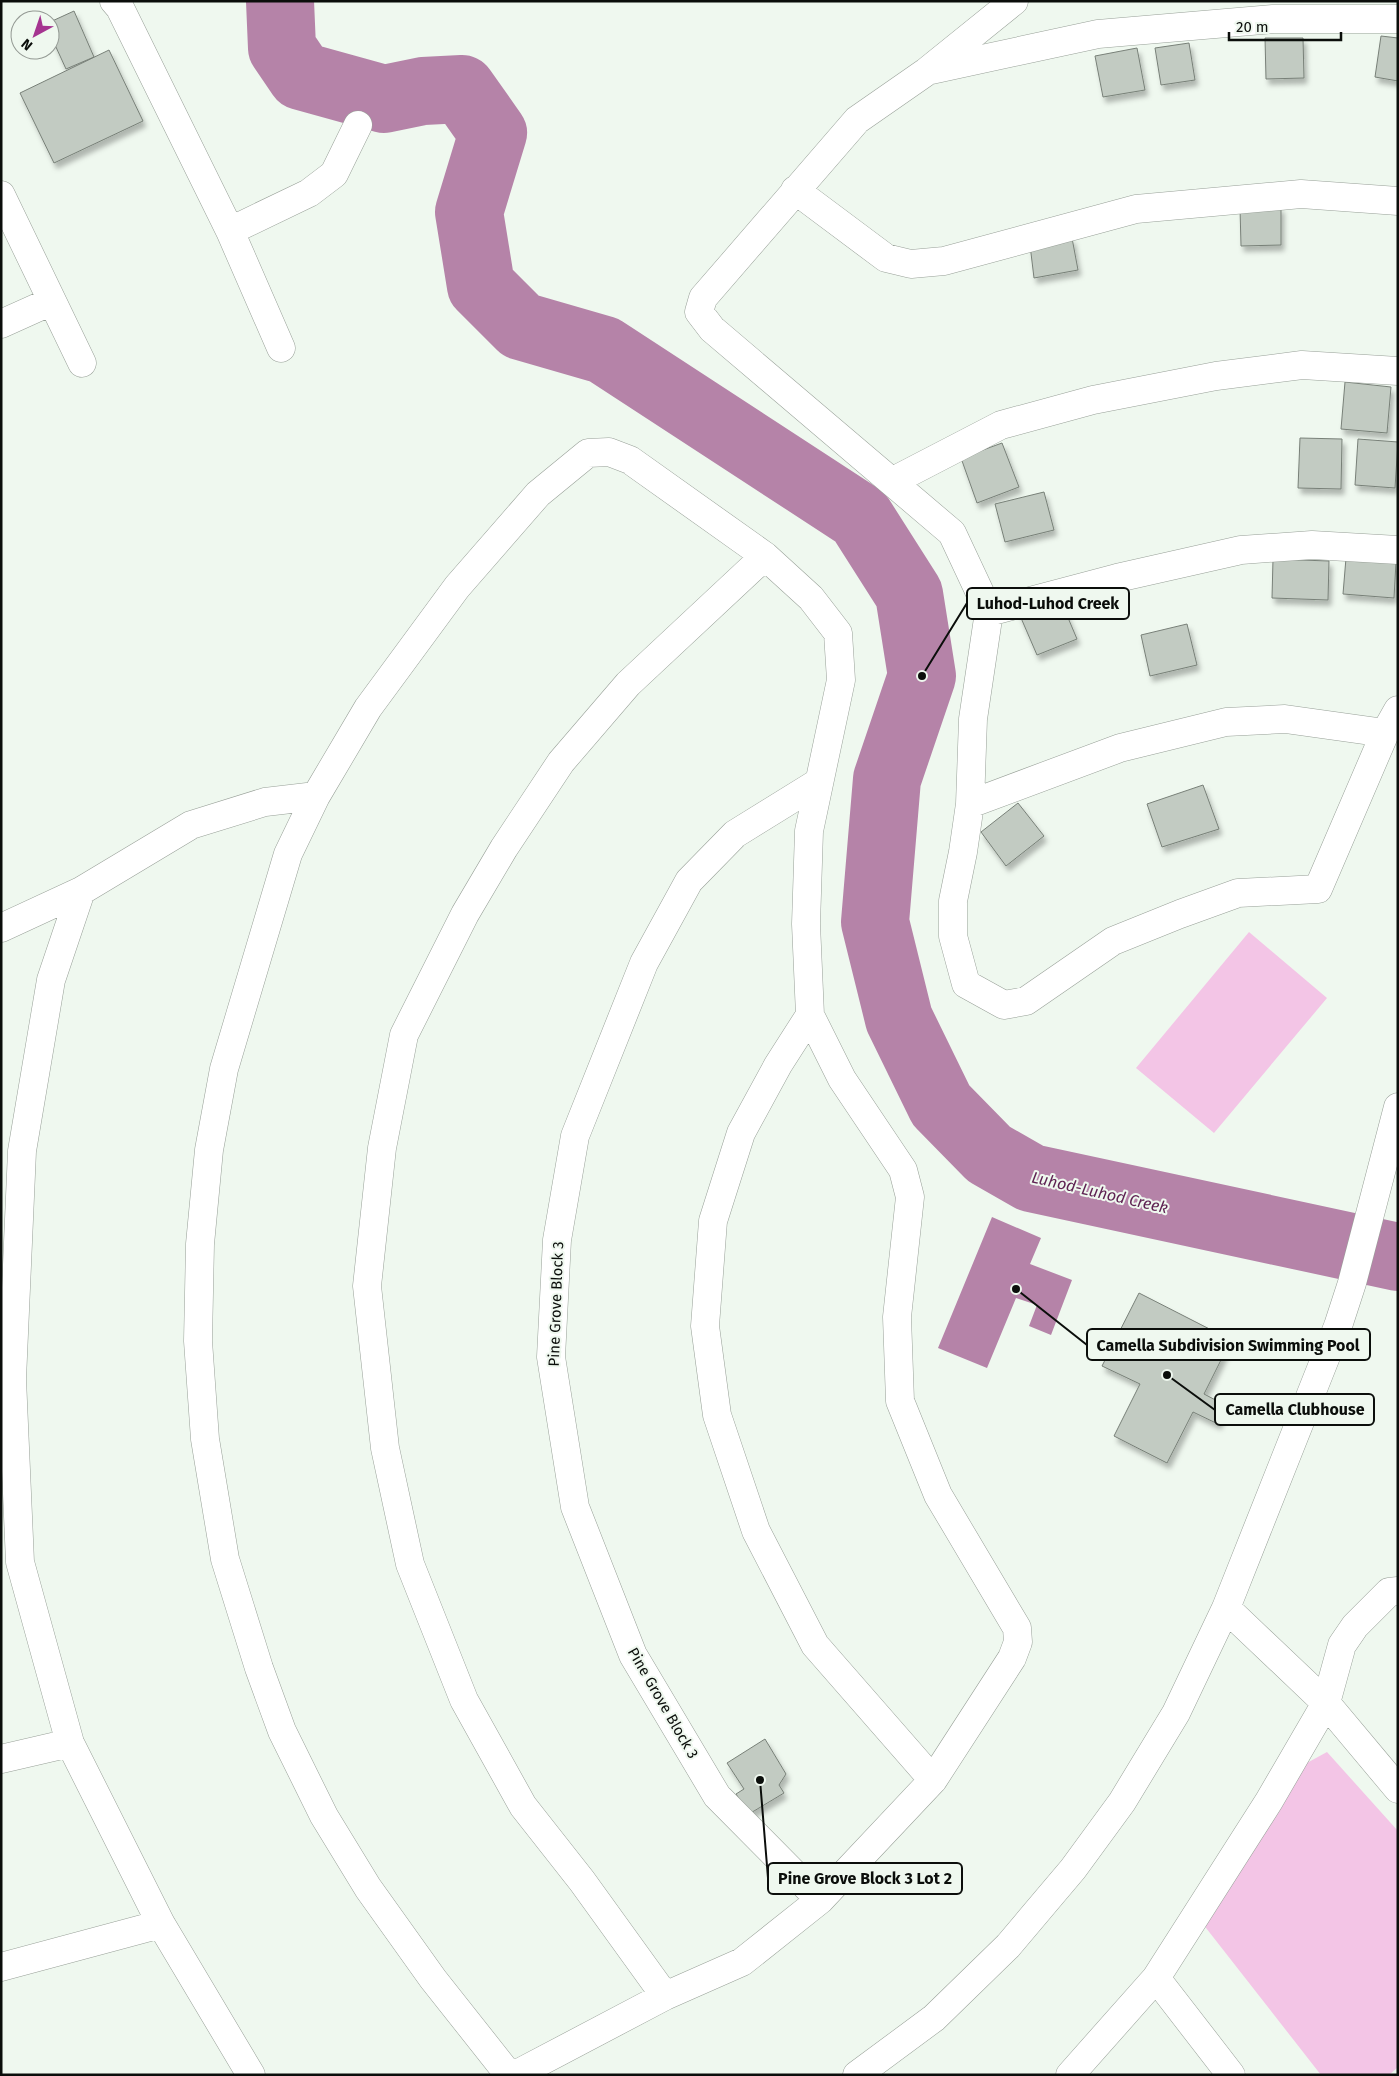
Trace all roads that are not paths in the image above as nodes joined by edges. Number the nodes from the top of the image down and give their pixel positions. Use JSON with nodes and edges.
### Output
{"nodes":[{"id":1,"x":114,"y":1,"type":"edge"},
{"id":2,"x":1014,"y":1,"type":"edge"},
{"id":3,"x":1398,"y":19,"type":"edge"},
{"id":4,"x":926,"y":72,"type":"junction"},
{"id":5,"x":358,"y":125,"type":"dead end"},
{"id":6,"x":795,"y":190,"type":"junction"},
{"id":7,"x":1,"y":195,"type":"edge"},
{"id":8,"x":1398,"y":201,"type":"edge"},
{"id":9,"x":230,"y":231,"type":"junction"},
{"id":10,"x":52,"y":301,"type":"junction"},
{"id":11,"x":1,"y":324,"type":"edge"},
{"id":12,"x":281,"y":348,"type":"dead end"},
{"id":13,"x":82,"y":363,"type":"dead end"},
{"id":14,"x":1398,"y":371,"type":"edge"},
{"id":15,"x":893,"y":481,"type":"junction"},
{"id":16,"x":1398,"y":550,"type":"edge"},
{"id":17,"x":765,"y":556,"type":"junction"},
{"id":18,"x":989,"y":612,"type":"junction"},
{"id":19,"x":1391,"y":722,"type":"edge"},
{"id":20,"x":819,"y":782,"type":"junction"},
{"id":21,"x":316,"y":796,"type":"junction"},
{"id":22,"x":970,"y":804,"type":"junction"},
{"id":23,"x":81,"y":891,"type":"junction"},
{"id":24,"x":1,"y":928,"type":"edge"},
{"id":25,"x":810,"y":1015,"type":"junction"},
{"id":26,"x":1398,"y":1108,"type":"edge"},
{"id":27,"x":11,"y":1154,"type":"edge"},
{"id":28,"x":6,"y":1380,"type":"edge"},
{"id":29,"x":10,"y":1564,"type":"edge"},
{"id":30,"x":1398,"y":1591,"type":"edge"},
{"id":31,"x":1226,"y":1608,"type":"junction"},
{"id":32,"x":1326,"y":1703,"type":"junction"},
{"id":33,"x":70,"y":1743,"type":"junction"},
{"id":34,"x":1,"y":1760,"type":"edge"},
{"id":35,"x":933,"y":1780,"type":"junction"},
{"id":36,"x":1398,"y":1789,"type":"edge"},
{"id":37,"x":820,"y":1900,"type":"junction"},
{"id":38,"x":161,"y":1924,"type":"junction"},
{"id":39,"x":1,"y":1967,"type":"edge"},
{"id":40,"x":1156,"y":1978,"type":"junction"},
{"id":41,"x":665,"y":1996,"type":"junction"},
{"id":42,"x":251,"y":2075,"type":"edge"},
{"id":43,"x":509,"y":2075,"type":"edge"},
{"id":44,"x":515,"y":2075,"type":"edge"},
{"id":45,"x":857,"y":2075,"type":"edge"},
{"id":46,"x":1070,"y":2075,"type":"edge"},
{"id":47,"x":1230,"y":2075,"type":"edge"}],
"edges":[{"from":1,"to":9,"type":"street"},
{"from":2,"to":4,"type":"street"},
{"from":3,"to":4,"type":"street"},
{"from":4,"to":6,"type":"street"},
{"from":5,"to":9,"type":"street"},
{"from":6,"to":8,"type":"street"},
{"from":6,"to":15,"type":"street"},
{"from":7,"to":10,"type":"street"},
{"from":9,"to":12,"type":"street"},
{"from":10,"to":11,"type":"street"},
{"from":10,"to":13,"type":"street"},
{"from":14,"to":15,"type":"street"},
{"from":15,"to":18,"type":"street"},
{"from":16,"to":18,"type":"street"},
{"from":17,"to":20,"type":"street"},
{"from":17,"to":21,"type":"street"},
{"from":17,"to":41,"type":"street"},
{"from":18,"to":22,"type":"street"},
{"from":19,"to":22,"type":"street"},
{"from":19,"to":22,"type":"street"},
{"from":20,"to":25,"type":"street"},
{"from":20,"to":37,"type":"street","name":"Pine Grove Block 3"},
{"from":21,"to":23,"type":"street"},
{"from":21,"to":43,"type":"street"},
{"from":23,"to":24,"type":"street"},
{"from":23,"to":27,"type":"street"},
{"from":25,"to":35,"type":"street"},
{"from":25,"to":35,"type":"street"},
{"from":26,"to":31,"type":"street"},
{"from":27,"to":28,"type":"street"},
{"from":28,"to":29,"type":"street"},
{"from":29,"to":33,"type":"street"},
{"from":30,"to":32,"type":"street"},
{"from":31,"to":32,"type":"street"},
{"from":31,"to":45,"type":"street"},
{"from":32,"to":36,"type":"street"},
{"from":32,"to":40,"type":"street"},
{"from":33,"to":34,"type":"street"},
{"from":33,"to":38,"type":"street"},
{"from":35,"to":37,"type":"street"},
{"from":37,"to":41,"type":"street"},
{"from":38,"to":39,"type":"street"},
{"from":38,"to":42,"type":"street"},
{"from":40,"to":46,"type":"street"},
{"from":40,"to":47,"type":"street"},
{"from":41,"to":44,"type":"street"}]}
